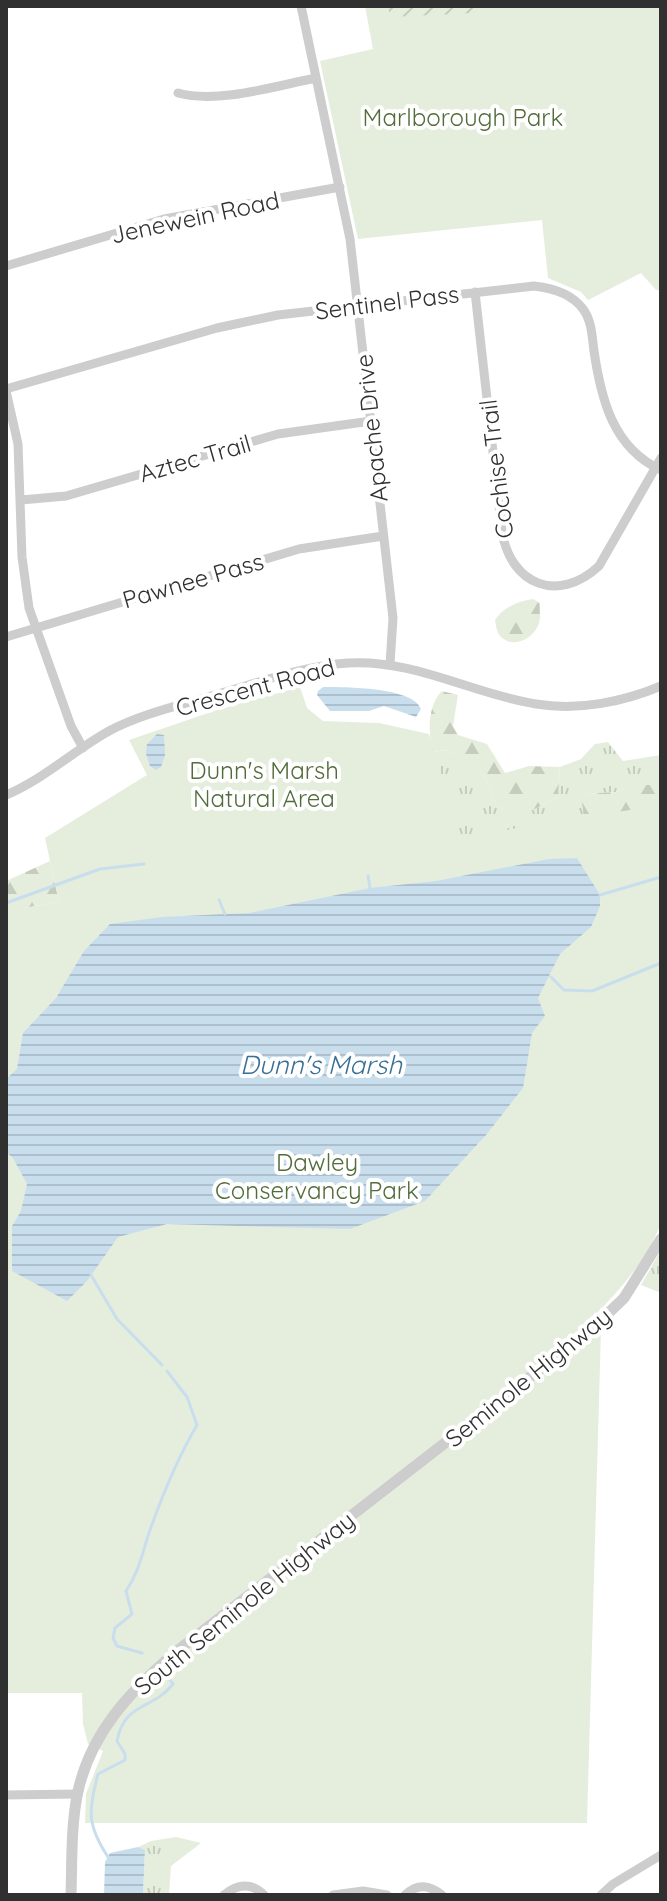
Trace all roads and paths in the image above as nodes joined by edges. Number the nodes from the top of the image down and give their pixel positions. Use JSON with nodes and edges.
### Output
{"nodes":[{"id":1,"x":301,"y":6,"type":"edge"},
{"id":2,"x":316,"y":78,"type":"junction"},
{"id":3,"x":178,"y":93,"type":"dead end"},
{"id":4,"x":340,"y":187,"type":"junction"},
{"id":5,"x":6,"y":266,"type":"edge"},
{"id":6,"x":475,"y":292,"type":"junction"},
{"id":7,"x":358,"y":305,"type":"junction"},
{"id":8,"x":6,"y":390,"type":"edge"},
{"id":9,"x":371,"y":421,"type":"junction"},
{"id":10,"x":659,"y":465,"type":"edge"},
{"id":11,"x":21,"y":500,"type":"junction"},
{"id":12,"x":383,"y":536,"type":"junction"},
{"id":13,"x":36,"y":626,"type":"junction"},
{"id":14,"x":6,"y":637,"type":"edge"},
{"id":15,"x":390,"y":664,"type":"junction"},
{"id":16,"x":661,"y":686,"type":"edge"},
{"id":17,"x":83,"y":748,"type":"junction"},
{"id":18,"x":7,"y":791,"type":"edge"},
{"id":19,"x":661,"y":1239,"type":"edge"},
{"id":20,"x":415,"y":1468,"type":"joint"},
{"id":21,"x":77,"y":1794,"type":"junction"},
{"id":22,"x":6,"y":1795,"type":"edge"},
{"id":23,"x":661,"y":1855,"type":"edge"},
{"id":24,"x":71,"y":1895,"type":"edge"},
{"id":25,"x":224,"y":1895,"type":"edge"},
{"id":26,"x":264,"y":1895,"type":"edge"},
{"id":27,"x":333,"y":1895,"type":"edge"},
{"id":28,"x":387,"y":1895,"type":"edge"},
{"id":29,"x":405,"y":1895,"type":"edge"},
{"id":30,"x":442,"y":1895,"type":"edge"},
{"id":31,"x":601,"y":1895,"type":"edge"}],
"edges":[{"from":1,"to":2,"type":"street","name":"Apache Drive"},
{"from":2,"to":3,"type":"street"},
{"from":2,"to":4,"type":"street","name":"Apache Drive"},
{"from":4,"to":5,"type":"street","name":"Jenewein Road"},
{"from":4,"to":7,"type":"street","name":"Apache Drive"},
{"from":6,"to":7,"type":"street","name":"Sentinel Pass"},
{"from":6,"to":10,"type":"street","name":"Sentinel Pass"},
{"from":6,"to":10,"type":"street","name":"Cochise Trail"},
{"from":7,"to":8,"type":"street","name":"Sentinel Pass"},
{"from":7,"to":9,"type":"street","name":"Apache Drive"},
{"from":8,"to":11,"type":"street"},
{"from":9,"to":11,"type":"street","name":"Aztec Trail"},
{"from":9,"to":12,"type":"street","name":"Apache Drive"},
{"from":11,"to":13,"type":"street"},
{"from":12,"to":13,"type":"street","name":"Pawnee Pass"},
{"from":12,"to":15,"type":"street","name":"Apache Drive"},
{"from":13,"to":14,"type":"street","name":"Pawnee Pass"},
{"from":13,"to":17,"type":"street"},
{"from":15,"to":16,"type":"street","name":"Crescent Road"},
{"from":15,"to":17,"type":"street","name":"Crescent Road"},
{"from":17,"to":18,"type":"street","name":"Crescent Road"},
{"from":19,"to":20,"type":"street","name":"Seminole Highway"},
{"from":20,"to":21,"type":"street","name":"South Seminole Highway"},
{"from":21,"to":22,"type":"street"},
{"from":21,"to":24,"type":"street","name":"South Seminole Highway"},
{"from":23,"to":31,"type":"street"},
{"from":25,"to":26,"type":"street"},
{"from":27,"to":28,"type":"street"},
{"from":29,"to":30,"type":"street"}]}
